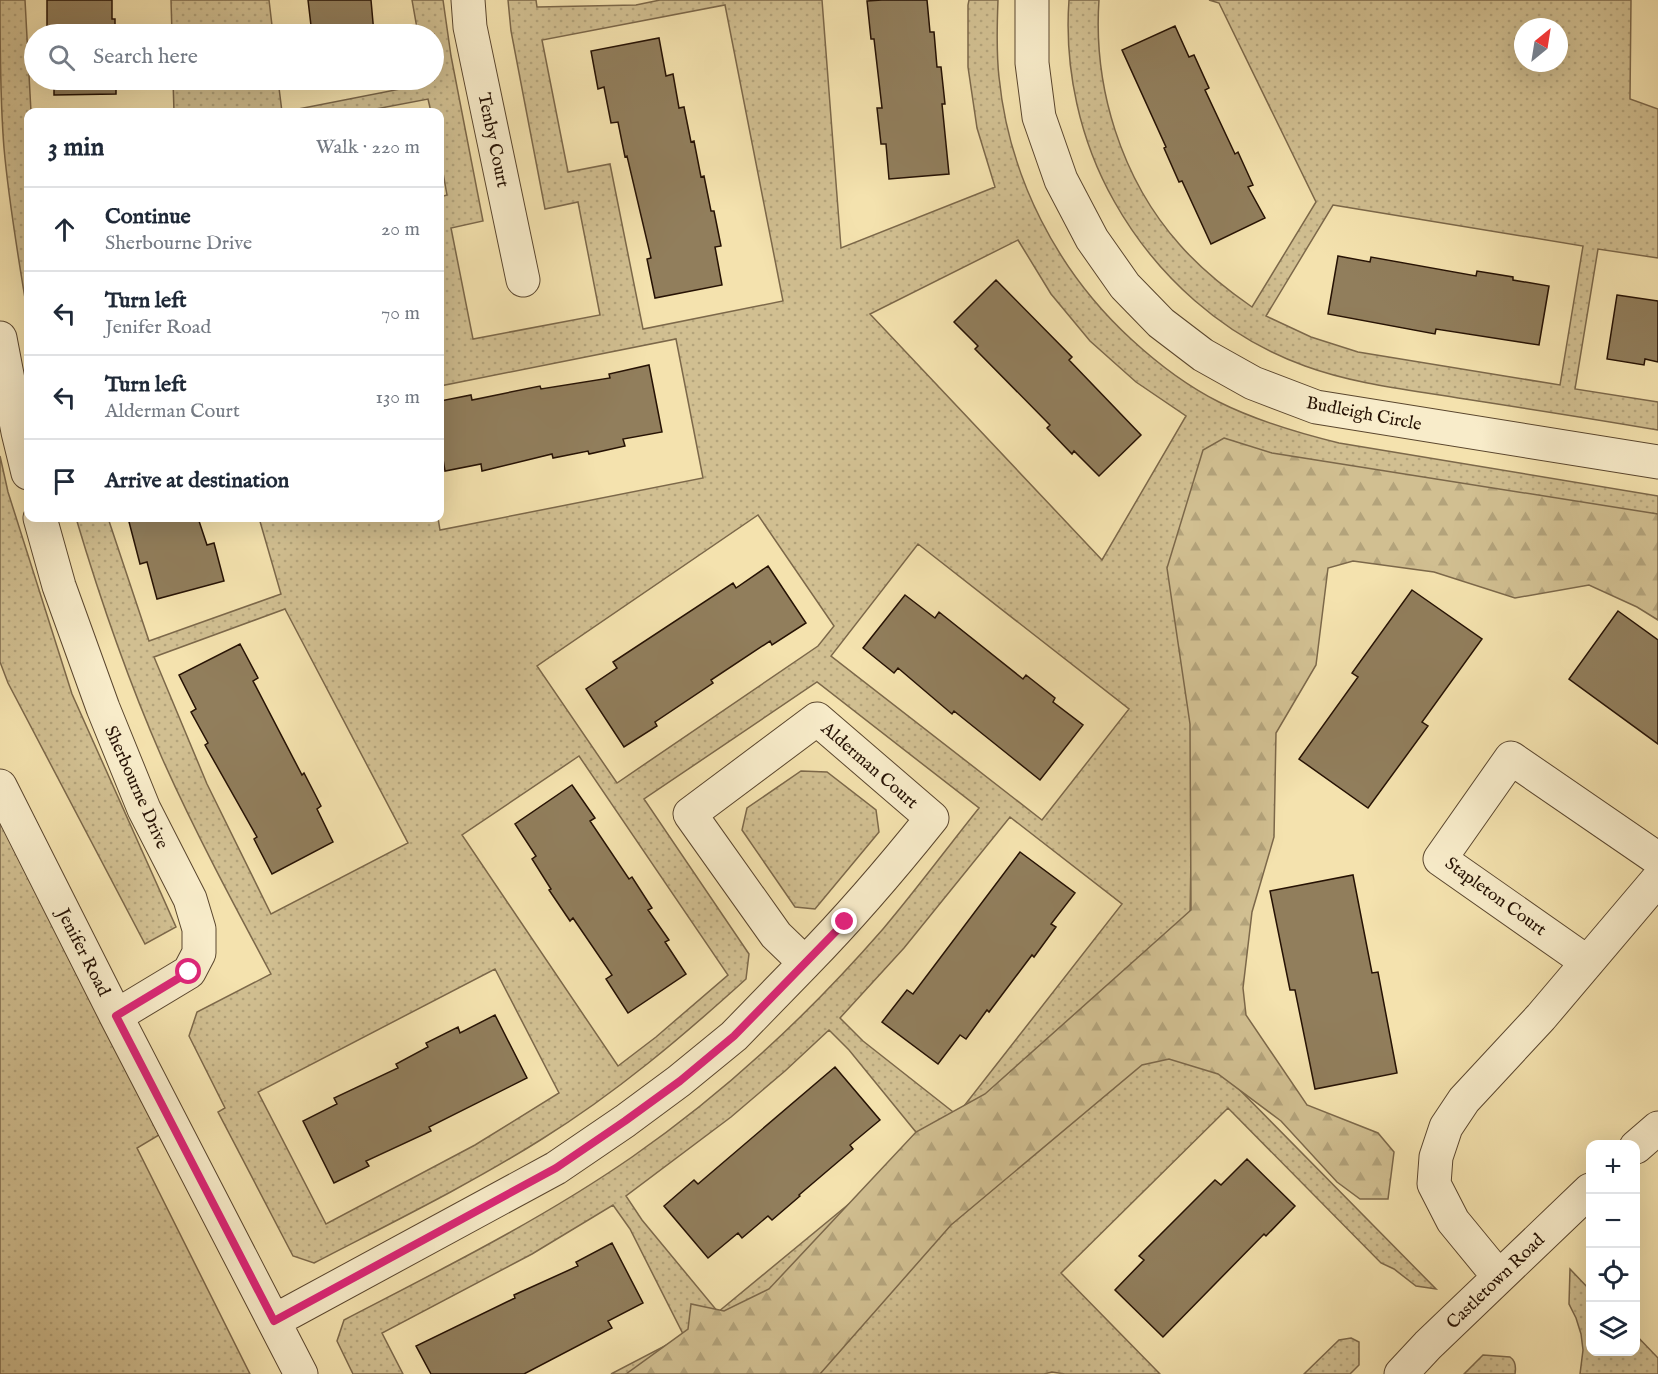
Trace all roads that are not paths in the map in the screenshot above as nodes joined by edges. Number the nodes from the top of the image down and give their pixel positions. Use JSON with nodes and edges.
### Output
{"nodes":[{"id":1,"x":468,"y":0,"type":"edge"},
{"id":2,"x":1032,"y":0,"type":"edge"},
{"id":3,"x":523,"y":280,"type":"dead end"},
{"id":4,"x":0,"y":338,"type":"edge"},
{"id":5,"x":24,"y":457,"type":"edge"},
{"id":6,"x":1658,"y":462,"type":"edge"},
{"id":7,"x":41,"y":522,"type":"edge"},
{"id":8,"x":0,"y":786,"type":"edge"},
{"id":9,"x":1658,"y":859,"type":"edge"},
{"id":10,"x":1658,"y":879,"type":"edge"},
{"id":11,"x":1587,"y":962,"type":"junction"},
{"id":12,"x":805,"y":963,"type":"junction"},
{"id":13,"x":116,"y":1016,"type":"junction"},
{"id":14,"x":1658,"y":1128,"type":"edge"},
{"id":15,"x":1640,"y":1143,"type":"edge"},
{"id":16,"x":1586,"y":1194,"type":"edge"},
{"id":17,"x":1499,"y":1277,"type":"junction"},
{"id":18,"x":274,"y":1321,"type":"junction"},
{"id":19,"x":301,"y":1374,"type":"edge"},
{"id":20,"x":1401,"y":1374,"type":"edge"}],
"edges":[{"from":1,"to":3,"type":"street","name":"Tenby Court"},
{"from":2,"to":6,"type":"street","name":"Budleigh Circle"},
{"from":4,"to":5,"type":"street"},
{"from":7,"to":13,"type":"street","name":"Sherbourne Drive"},
{"from":8,"to":13,"type":"street","name":"Jenifer Road"},
{"from":9,"to":11,"type":"street","name":"Stapleton Court"},
{"from":10,"to":11,"type":"street"},
{"from":11,"to":17,"type":"street"},
{"from":12,"to":12,"type":"street","name":"Alderman Court"},
{"from":12,"to":18,"type":"street","name":"Alderman Court"},
{"from":13,"to":18,"type":"street","name":"Jenifer Road"},
{"from":14,"to":15,"type":"street"},
{"from":16,"to":17,"type":"street","name":"Castletown Road"},
{"from":17,"to":20,"type":"street","name":"Castletown Road"},
{"from":18,"to":19,"type":"street","name":"Jenifer Road"}]}
